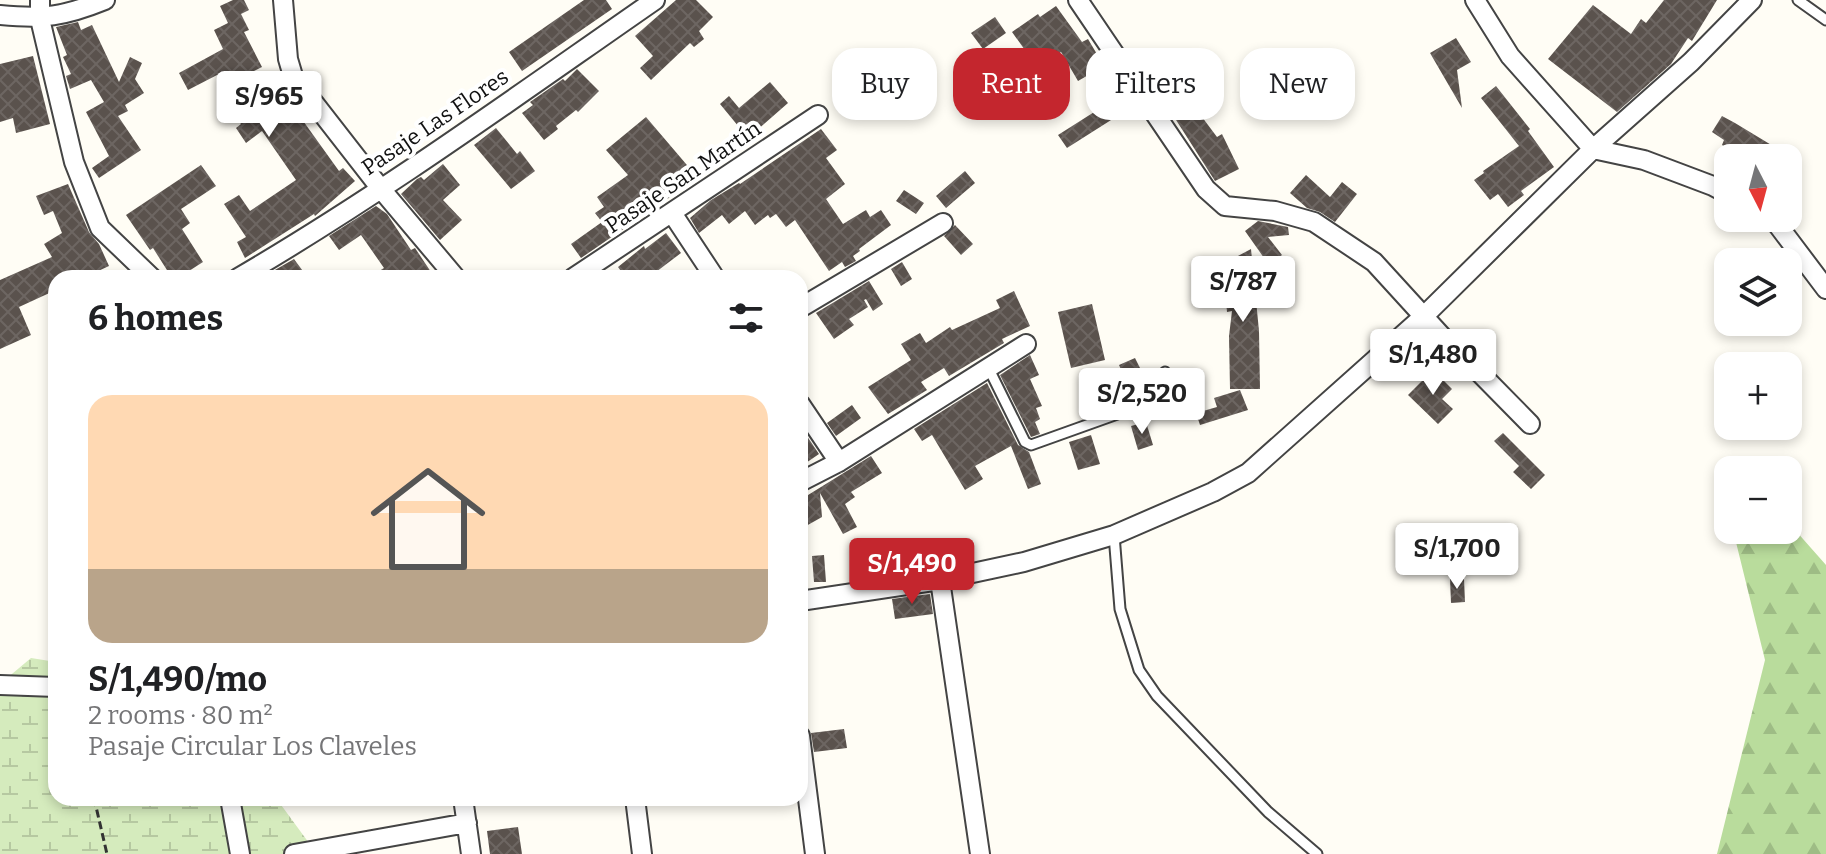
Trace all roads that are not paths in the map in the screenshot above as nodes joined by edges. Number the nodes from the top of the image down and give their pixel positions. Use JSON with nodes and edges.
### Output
{"nodes":[{"id":1,"x":105,"y":0,"type":"edge"},
{"id":2,"x":283,"y":0,"type":"edge"},
{"id":3,"x":655,"y":0,"type":"edge"},
{"id":4,"x":1078,"y":0,"type":"edge"},
{"id":5,"x":1475,"y":0,"type":"edge"},
{"id":6,"x":1752,"y":0,"type":"edge"},
{"id":7,"x":1798,"y":0,"type":"edge"},
{"id":8,"x":40,"y":9,"type":"edge"},
{"id":9,"x":0,"y":15,"type":"edge"},
{"id":10,"x":1826,"y":20,"type":"edge"},
{"id":11,"x":818,"y":115,"type":"dead end"},
{"id":12,"x":1593,"y":149,"type":"junction"},
{"id":13,"x":1714,"y":187,"type":"edge"},
{"id":14,"x":381,"y":189,"type":"junction"},
{"id":15,"x":672,"y":213,"type":"junction"},
{"id":16,"x":943,"y":223,"type":"dead end"},
{"id":17,"x":1783,"y":232,"type":"edge"},
{"id":18,"x":144,"y":270,"type":"edge"},
{"id":19,"x":252,"y":270,"type":"edge"},
{"id":20,"x":449,"y":270,"type":"edge"},
{"id":21,"x":585,"y":270,"type":"edge"},
{"id":22,"x":710,"y":270,"type":"edge"},
{"id":23,"x":1826,"y":289,"type":"edge"},
{"id":24,"x":808,"y":303,"type":"edge"},
{"id":25,"x":1424,"y":316,"type":"junction"},
{"id":26,"x":1026,"y":344,"type":"dead end"},
{"id":27,"x":988,"y":367,"type":"junction"},
{"id":28,"x":1165,"y":372,"type":"dead end"},
{"id":29,"x":808,"y":416,"type":"edge"},
{"id":30,"x":1530,"y":424,"type":"dead end"},
{"id":31,"x":839,"y":462,"type":"junction"},
{"id":32,"x":808,"y":478,"type":"edge"},
{"id":33,"x":1114,"y":535,"type":"junction"},
{"id":34,"x":940,"y":580,"type":"junction"},
{"id":35,"x":808,"y":600,"type":"edge"},
{"id":36,"x":0,"y":685,"type":"edge"},
{"id":37,"x":48,"y":687,"type":"edge"},
{"id":38,"x":808,"y":799,"type":"edge"},
{"id":39,"x":231,"y":806,"type":"edge"},
{"id":40,"x":464,"y":806,"type":"edge"},
{"id":41,"x":636,"y":806,"type":"edge"},
{"id":42,"x":467,"y":823,"type":"junction"},
{"id":43,"x":240,"y":854,"type":"edge"},
{"id":44,"x":294,"y":854,"type":"edge"},
{"id":45,"x":471,"y":854,"type":"edge"},
{"id":46,"x":642,"y":854,"type":"edge"},
{"id":47,"x":815,"y":854,"type":"edge"},
{"id":48,"x":980,"y":854,"type":"edge"},
{"id":49,"x":1317,"y":854,"type":"edge"}],
"edges":[{"from":1,"to":8,"type":"street"},
{"from":2,"to":14,"type":"street"},
{"from":3,"to":14,"type":"street","name":"Pasaje Las Flores"},
{"from":4,"to":25,"type":"street"},
{"from":5,"to":12,"type":"street"},
{"from":6,"to":12,"type":"street"},
{"from":7,"to":10,"type":"lane"},
{"from":8,"to":9,"type":"street"},
{"from":8,"to":18,"type":"street"},
{"from":11,"to":15,"type":"street","name":"Pasaje San Martín"},
{"from":12,"to":13,"type":"street"},
{"from":12,"to":25,"type":"street"},
{"from":14,"to":19,"type":"street","name":"Pasaje Las Flores"},
{"from":14,"to":20,"type":"street"},
{"from":15,"to":21,"type":"street","name":"Pasaje San Martín"},
{"from":15,"to":22,"type":"street"},
{"from":16,"to":24,"type":"street"},
{"from":17,"to":23,"type":"street"},
{"from":25,"to":30,"type":"street"},
{"from":25,"to":33,"type":"street"},
{"from":26,"to":27,"type":"street"},
{"from":27,"to":28,"type":"lane"},
{"from":27,"to":31,"type":"street"},
{"from":29,"to":31,"type":"street"},
{"from":31,"to":32,"type":"street"},
{"from":33,"to":34,"type":"street"},
{"from":33,"to":49,"type":"lane"},
{"from":34,"to":35,"type":"street"},
{"from":34,"to":48,"type":"street"},
{"from":36,"to":37,"type":"street"},
{"from":38,"to":47,"type":"street"},
{"from":39,"to":43,"type":"street"},
{"from":40,"to":42,"type":"street"},
{"from":41,"to":46,"type":"street"},
{"from":42,"to":44,"type":"street"},
{"from":42,"to":45,"type":"street"}]}
